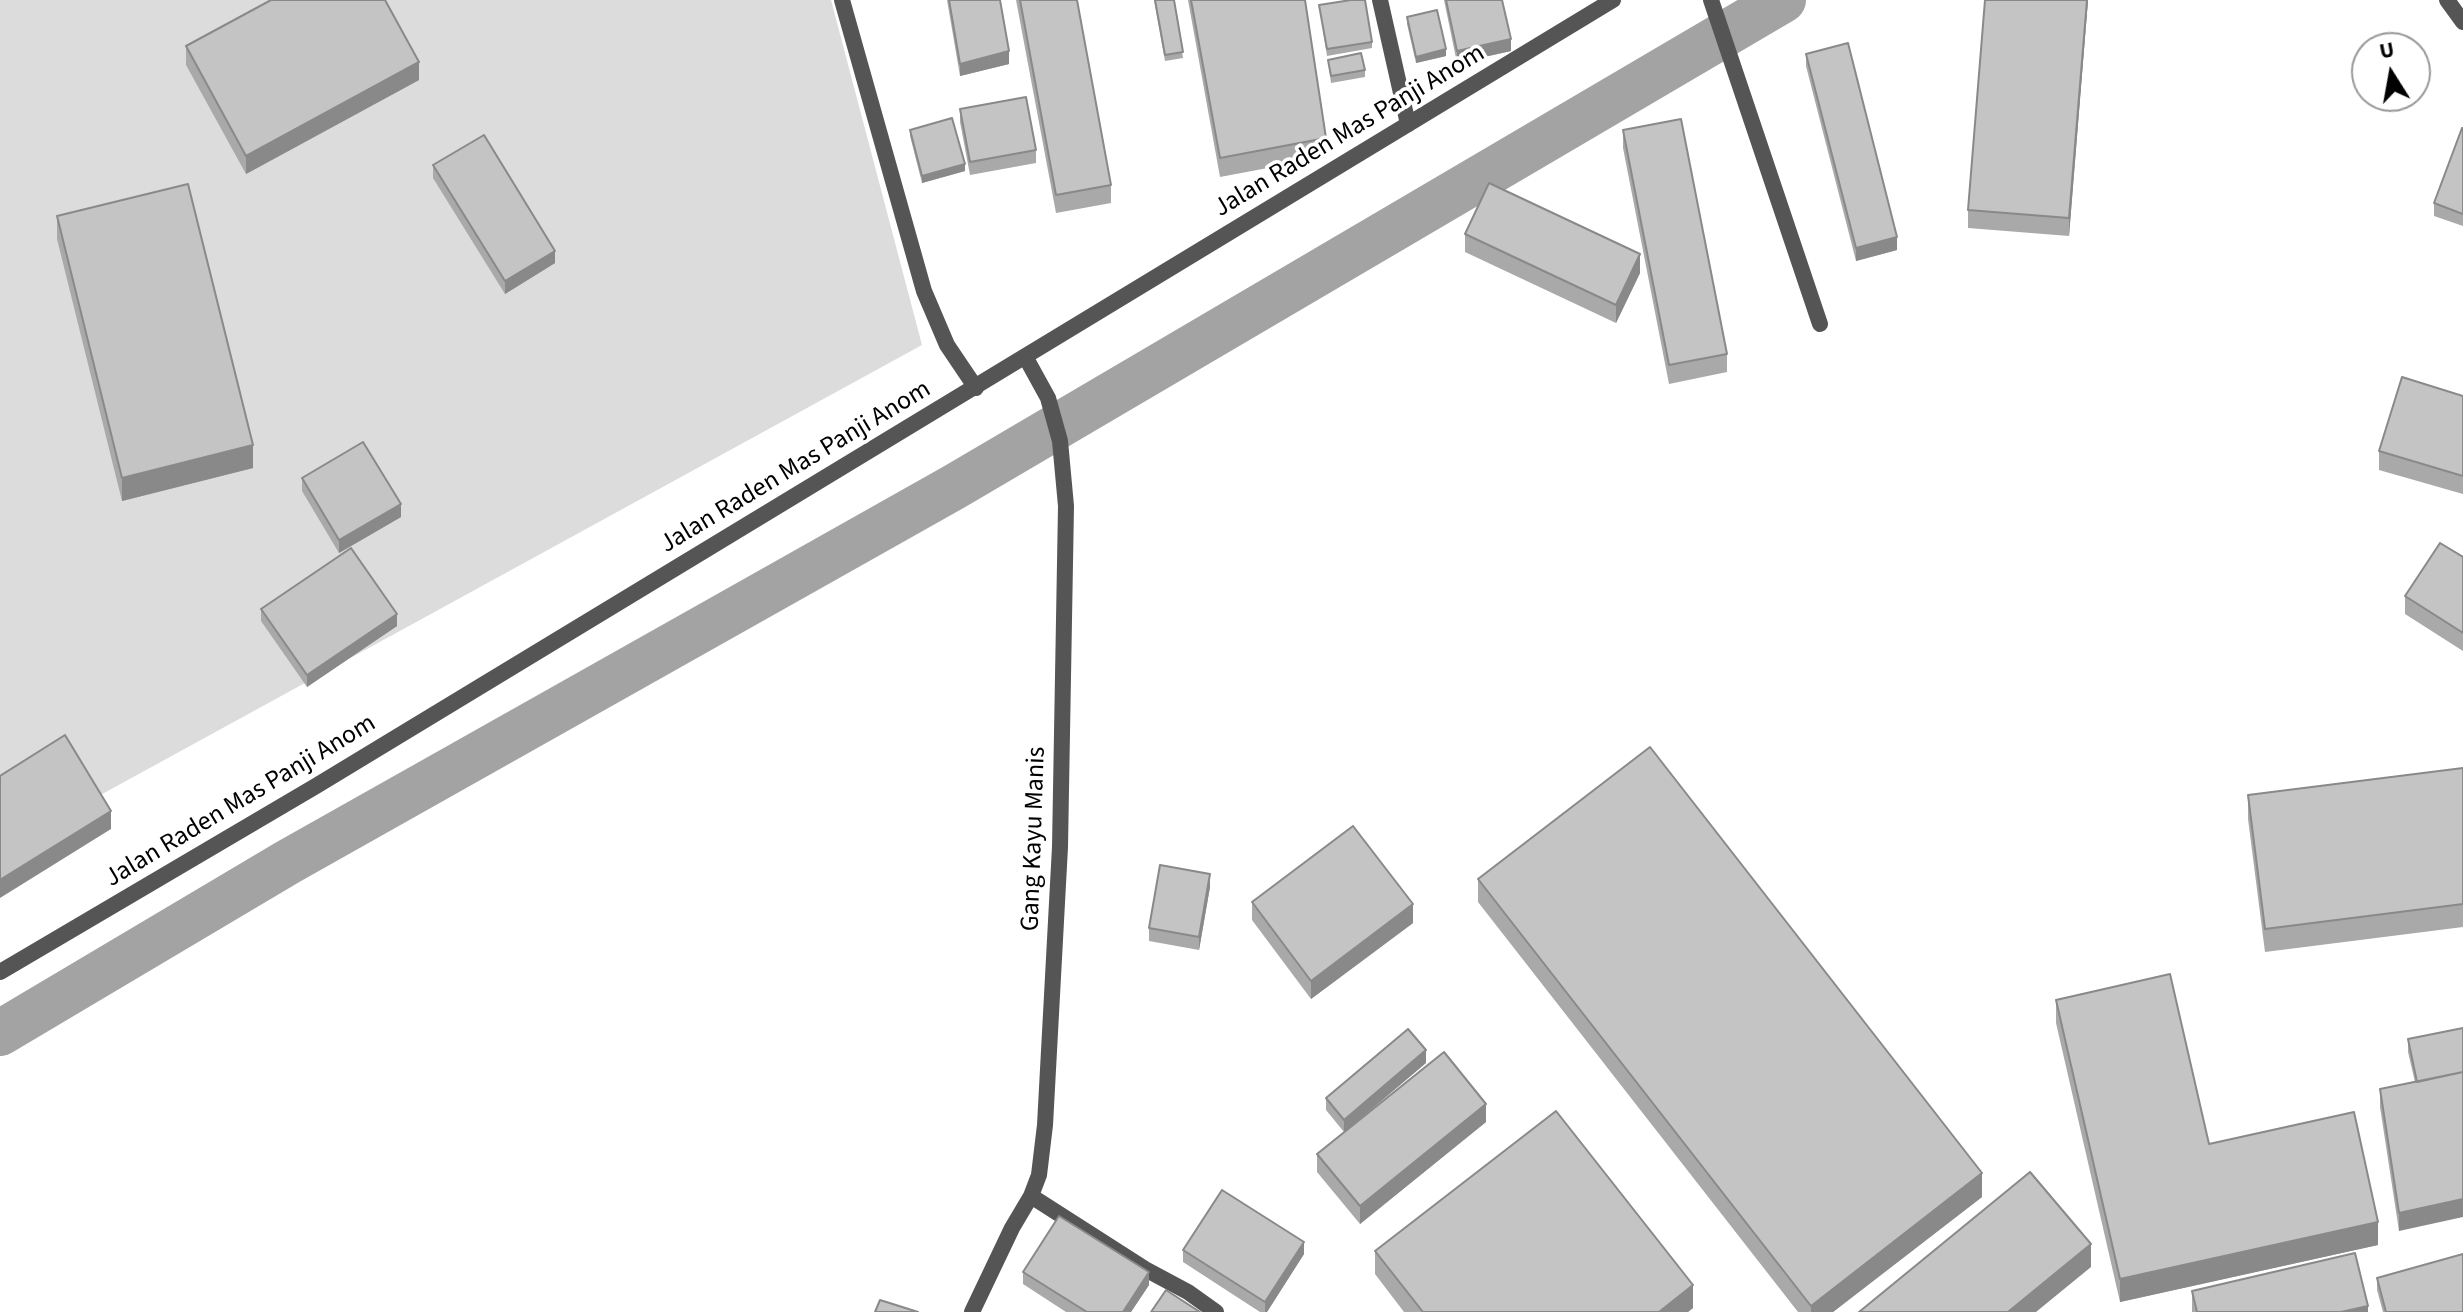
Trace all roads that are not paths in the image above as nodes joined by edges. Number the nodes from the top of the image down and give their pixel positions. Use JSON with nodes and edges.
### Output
{"nodes":[{"id":1,"x":842,"y":0,"type":"edge"},
{"id":2,"x":1380,"y":0,"type":"edge"},
{"id":3,"x":1613,"y":0,"type":"edge"},
{"id":4,"x":1711,"y":0,"type":"edge"},
{"id":5,"x":2447,"y":0,"type":"edge"},
{"id":6,"x":2463,"y":22,"type":"edge"},
{"id":7,"x":1408,"y":124,"type":"junction"},
{"id":8,"x":1820,"y":324,"type":"dead end"},
{"id":9,"x":1026,"y":358,"type":"junction"},
{"id":10,"x":976,"y":388,"type":"junction"},
{"id":11,"x":0,"y":972,"type":"edge"},
{"id":12,"x":1031,"y":1196,"type":"junction"},
{"id":13,"x":972,"y":1312,"type":"edge"},
{"id":14,"x":1216,"y":1312,"type":"edge"}],
"edges":[{"from":1,"to":10,"type":"street"},
{"from":2,"to":7,"type":"street"},
{"from":3,"to":7,"type":"street","name":"Jalan Raden Mas Panji Anom"},
{"from":4,"to":8,"type":"street"},
{"from":5,"to":6,"type":"street"},
{"from":7,"to":9,"type":"street","name":"Jalan Raden Mas Panji Anom"},
{"from":9,"to":10,"type":"street","name":"Jalan Raden Mas Panji Anom"},
{"from":9,"to":12,"type":"street","name":"Gang Kayu Manis"},
{"from":10,"to":11,"type":"street","name":"Jalan Raden Mas Panji Anom"},
{"from":12,"to":13,"type":"street","name":"Gang Kayu Manis"},
{"from":12,"to":14,"type":"street"}]}
